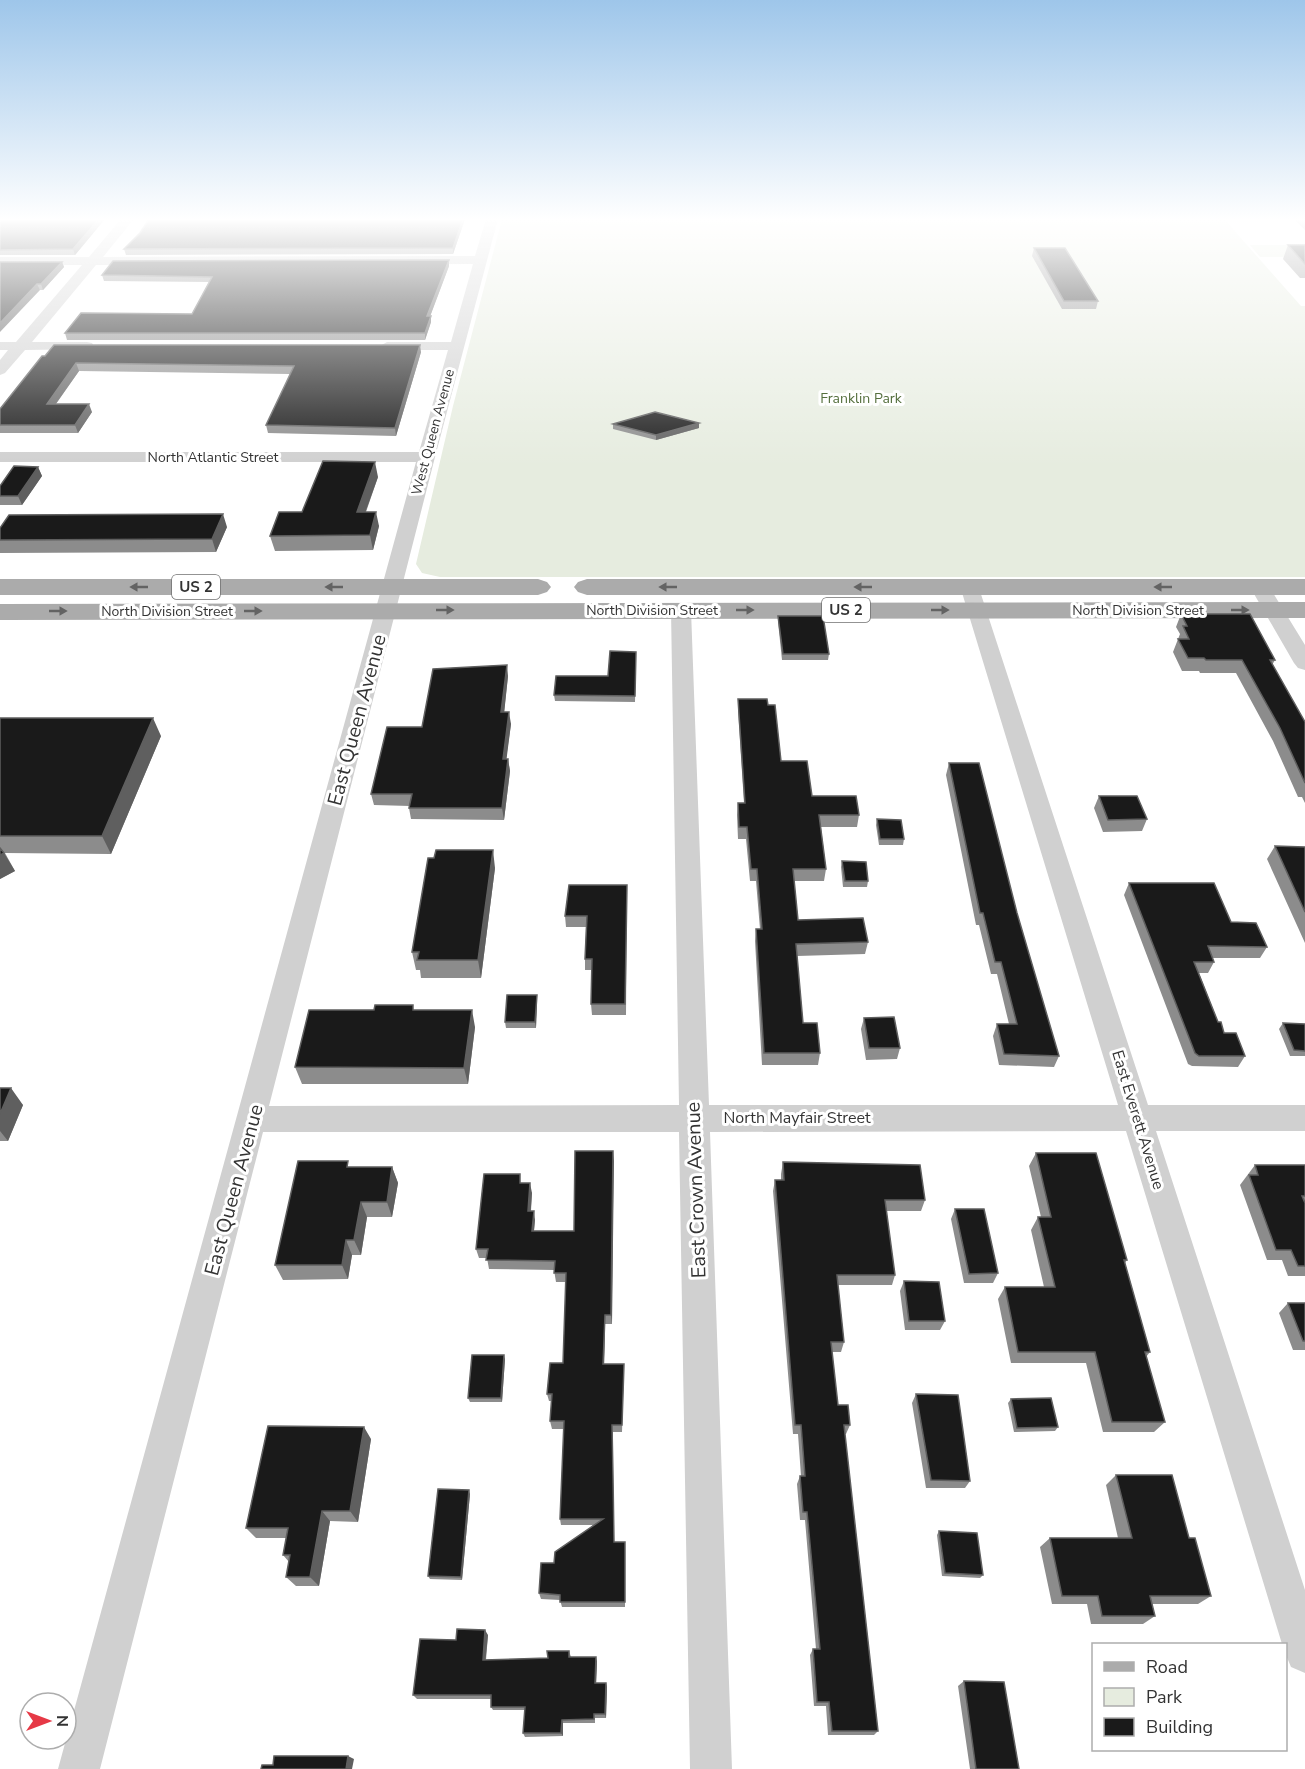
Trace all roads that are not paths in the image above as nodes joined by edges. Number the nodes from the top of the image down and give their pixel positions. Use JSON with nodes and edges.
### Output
{"nodes":[{"id":1,"x":58,"y":302,"type":"edge"},
{"id":2,"x":469,"y":302,"type":"edge"},
{"id":3,"x":0,"y":346,"type":"edge"},
{"id":4,"x":20,"y":346,"type":"junction"},
{"id":5,"x":104,"y":346,"type":"edge"},
{"id":6,"x":375,"y":346,"type":"edge"},
{"id":7,"x":457,"y":346,"type":"junction"},
{"id":8,"x":0,"y":370,"type":"edge"},
{"id":9,"x":0,"y":457,"type":"edge"},
{"id":10,"x":426,"y":457,"type":"junction"},
{"id":11,"x":1305,"y":586,"type":"edge"},
{"id":12,"x":0,"y":587,"type":"edge"},
{"id":13,"x":1260,"y":587,"type":"junction"},
{"id":14,"x":973,"y":598,"type":"junction"},
{"id":15,"x":389,"y":599,"type":"junction"},
{"id":16,"x":681,"y":610,"type":"junction"},
{"id":17,"x":1273,"y":610,"type":"junction"},
{"id":18,"x":1305,"y":610,"type":"edge"},
{"id":19,"x":0,"y":612,"type":"edge"},
{"id":20,"x":1305,"y":663,"type":"edge"},
{"id":21,"x":694,"y":1117,"type":"junction"},
{"id":22,"x":1138,"y":1118,"type":"junction"},
{"id":23,"x":1305,"y":1118,"type":"edge"},
{"id":24,"x":252,"y":1119,"type":"junction"},
{"id":25,"x":1305,"y":1653,"type":"edge"},
{"id":26,"x":79,"y":1769,"type":"edge"},
{"id":27,"x":711,"y":1769,"type":"edge"}],
"edges":[{"from":1,"to":4,"type":"street"},
{"from":2,"to":7,"type":"street","name":"West Queen Avenue"},
{"from":3,"to":4,"type":"street"},
{"from":4,"to":5,"type":"street"},
{"from":4,"to":8,"type":"street"},
{"from":6,"to":7,"type":"street"},
{"from":7,"to":10,"type":"street","name":"West Queen Avenue"},
{"from":9,"to":10,"type":"street","name":"North Atlantic Street"},
{"from":10,"to":15,"type":"street","name":"West Queen Avenue"},
{"from":11,"to":13,"type":"main road","name":"North Division Street","number":"US 2"},
{"from":15,"to":12,"type":"main road","name":"North Division Street","number":"US 2","one_way":true},
{"from":13,"to":14,"type":"main road","name":"North Division Street","number":"US 2","one_way":true},
{"from":13,"to":17,"type":"street"},
{"from":14,"to":15,"type":"main road","name":"North Division Street","number":"US 2","one_way":true},
{"from":16,"to":14,"type":"main road","name":"North Division Street","number":"US 2","one_way":true},
{"from":14,"to":17,"type":"main road","name":"North Division Street","number":"US 2","one_way":true},
{"from":14,"to":22,"type":"street","name":"East Everett Avenue"},
{"from":15,"to":16,"type":"main road","name":"North Division Street","number":"US 2","one_way":true},
{"from":19,"to":15,"type":"main road","name":"North Division Street","number":"US 2","one_way":true},
{"from":15,"to":24,"type":"street","name":"East Queen Avenue"},
{"from":16,"to":21,"type":"street","name":"East Crown Avenue"},
{"from":17,"to":18,"type":"main road","name":"North Division Street","number":"US 2"},
{"from":17,"to":20,"type":"street"},
{"from":21,"to":22,"type":"street","name":"North Mayfair Street"},
{"from":21,"to":24,"type":"street","name":"North Mayfair Street"},
{"from":21,"to":27,"type":"street","name":"East Crown Avenue"},
{"from":22,"to":23,"type":"street","name":"North Mayfair Street"},
{"from":22,"to":25,"type":"street","name":"East Everett Avenue"},
{"from":24,"to":26,"type":"street","name":"East Queen Avenue"}]}
